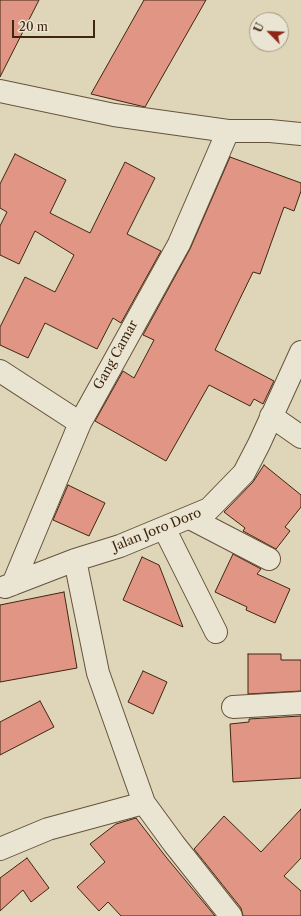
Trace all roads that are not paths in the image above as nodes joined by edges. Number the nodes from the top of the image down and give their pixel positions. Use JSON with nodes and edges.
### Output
{"nodes":[{"id":1,"x":1,"y":92,"type":"edge"},
{"id":2,"x":228,"y":131,"type":"junction"},
{"id":3,"x":301,"y":134,"type":"edge"},
{"id":4,"x":301,"y":352,"type":"edge"},
{"id":5,"x":0,"y":371,"type":"edge"},
{"id":6,"x":271,"y":416,"type":"junction"},
{"id":7,"x":80,"y":423,"type":"junction"},
{"id":8,"x":301,"y":437,"type":"edge"},
{"id":9,"x":190,"y":518,"type":"junction"},
{"id":10,"x":164,"y":528,"type":"junction"},
{"id":11,"x":269,"y":559,"type":"dead end"},
{"id":12,"x":75,"y":560,"type":"junction"},
{"id":13,"x":7,"y":586,"type":"edge"},
{"id":14,"x":216,"y":632,"type":"dead end"},
{"id":15,"x":301,"y":703,"type":"edge"},
{"id":16,"x":233,"y":707,"type":"dead end"},
{"id":17,"x":144,"y":803,"type":"junction"},
{"id":18,"x":0,"y":849,"type":"edge"},
{"id":19,"x":229,"y":916,"type":"edge"}],
"edges":[{"from":1,"to":2,"type":"street"},
{"from":2,"to":3,"type":"street"},
{"from":2,"to":7,"type":"street","name":"Gang Camar"},
{"from":4,"to":6,"type":"street","name":"Jalan Joro Doro"},
{"from":5,"to":7,"type":"street"},
{"from":6,"to":8,"type":"street"},
{"from":6,"to":9,"type":"street","name":"Jalan Joro Doro"},
{"from":7,"to":13,"type":"street","name":"Gang Camar"},
{"from":9,"to":10,"type":"street","name":"Jalan Joro Doro"},
{"from":9,"to":11,"type":"street"},
{"from":10,"to":12,"type":"street","name":"Jalan Joro Doro"},
{"from":10,"to":14,"type":"street"},
{"from":12,"to":13,"type":"street","name":"Jalan Joro Doro"},
{"from":12,"to":17,"type":"street"},
{"from":15,"to":16,"type":"street"},
{"from":17,"to":18,"type":"street"},
{"from":17,"to":19,"type":"street"}]}
